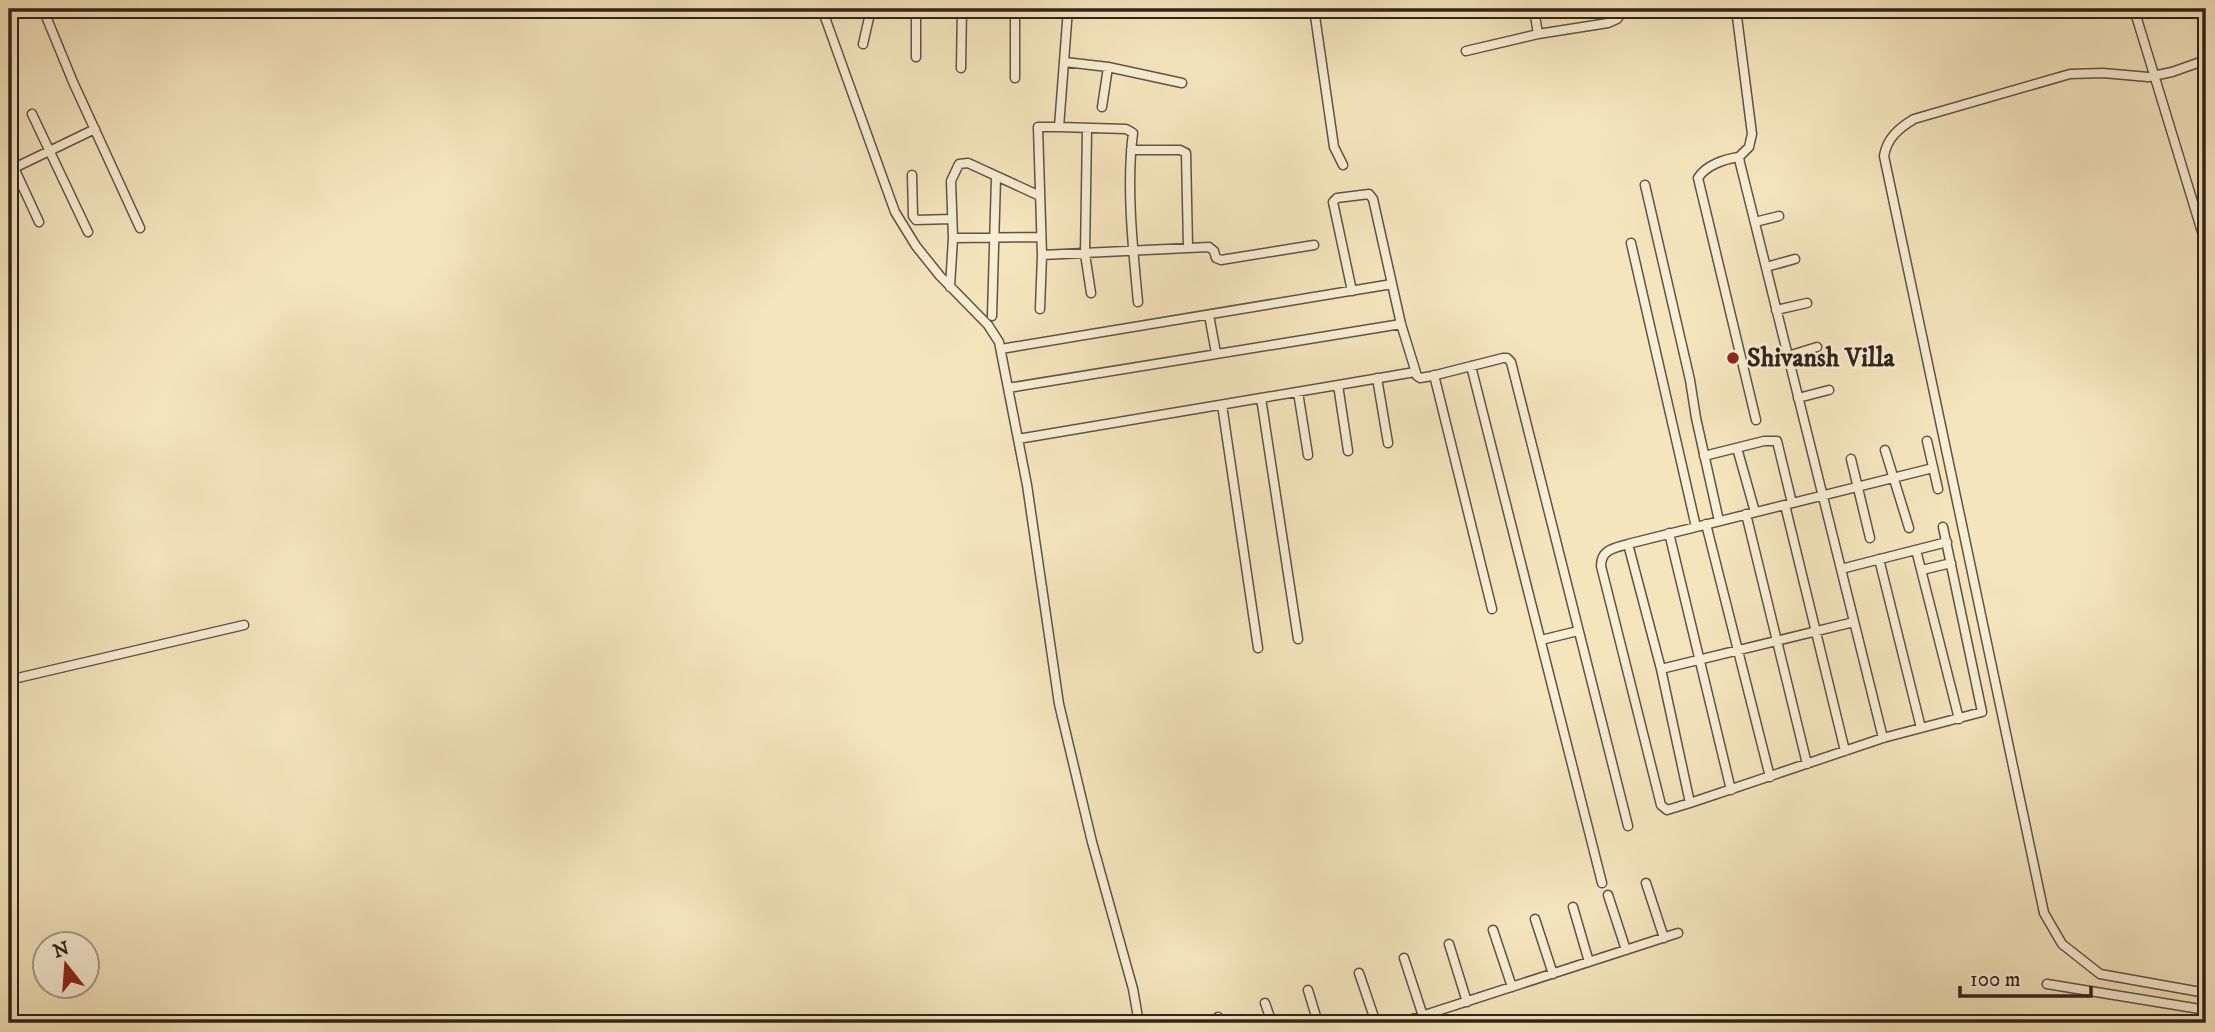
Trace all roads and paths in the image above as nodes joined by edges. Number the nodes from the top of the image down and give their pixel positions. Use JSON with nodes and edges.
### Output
{"nodes":[{"id":1,"x":44,"y":9,"type":"edge"},
{"id":2,"x":822,"y":9,"type":"edge"},
{"id":3,"x":870,"y":9,"type":"edge"},
{"id":4,"x":916,"y":9,"type":"edge"},
{"id":5,"x":962,"y":9,"type":"edge"},
{"id":6,"x":1015,"y":9,"type":"edge"},
{"id":7,"x":1068,"y":9,"type":"edge"},
{"id":8,"x":1314,"y":9,"type":"edge"},
{"id":9,"x":1534,"y":9,"type":"edge"},
{"id":10,"x":1736,"y":9,"type":"edge"},
{"id":11,"x":2134,"y":9,"type":"edge"},
{"id":12,"x":1620,"y":15,"type":"dead end"},
{"id":13,"x":1538,"y":34,"type":"junction"},
{"id":14,"x":863,"y":44,"type":"dead end"},
{"id":15,"x":1466,"y":51,"type":"dead end"},
{"id":16,"x":916,"y":57,"type":"dead end"},
{"id":17,"x":2206,"y":60,"type":"edge"},
{"id":18,"x":1065,"y":62,"type":"junction"},
{"id":19,"x":1108,"y":67,"type":"junction"},
{"id":20,"x":961,"y":68,"type":"dead end"},
{"id":21,"x":2156,"y":76,"type":"junction"},
{"id":22,"x":1015,"y":78,"type":"dead end"},
{"id":23,"x":1182,"y":83,"type":"dead end"},
{"id":24,"x":1102,"y":107,"type":"dead end"},
{"id":25,"x":32,"y":114,"type":"dead end"},
{"id":26,"x":1059,"y":127,"type":"junction"},
{"id":27,"x":95,"y":129,"type":"junction"},
{"id":28,"x":1087,"y":129,"type":"junction"},
{"id":29,"x":50,"y":150,"type":"junction"},
{"id":30,"x":1131,"y":150,"type":"junction"},
{"id":31,"x":9,"y":157,"type":"edge"},
{"id":32,"x":1740,"y":157,"type":"junction"},
{"id":33,"x":1343,"y":165,"type":"dead end"},
{"id":34,"x":14,"y":168,"type":"junction"},
{"id":35,"x":912,"y":175,"type":"dead end"},
{"id":36,"x":996,"y":178,"type":"junction"},
{"id":37,"x":1645,"y":185,"type":"dead end"},
{"id":38,"x":1040,"y":196,"type":"junction"},
{"id":39,"x":1779,"y":216,"type":"dead end"},
{"id":40,"x":951,"y":219,"type":"junction"},
{"id":41,"x":39,"y":222,"type":"dead end"},
{"id":42,"x":1755,"y":222,"type":"junction"},
{"id":43,"x":140,"y":228,"type":"dead end"},
{"id":44,"x":88,"y":232,"type":"dead end"},
{"id":45,"x":994,"y":237,"type":"junction"},
{"id":46,"x":1041,"y":237,"type":"junction"},
{"id":47,"x":953,"y":238,"type":"junction"},
{"id":48,"x":1631,"y":243,"type":"dead end"},
{"id":49,"x":1314,"y":245,"type":"dead end"},
{"id":50,"x":2206,"y":245,"type":"edge"},
{"id":51,"x":1188,"y":247,"type":"junction"},
{"id":52,"x":1133,"y":251,"type":"junction"},
{"id":53,"x":1085,"y":254,"type":"junction"},
{"id":54,"x":1042,"y":255,"type":"junction"},
{"id":55,"x":1796,"y":259,"type":"dead end"},
{"id":56,"x":1766,"y":267,"type":"junction"},
{"id":57,"x":1392,"y":284,"type":"junction"},
{"id":58,"x":950,"y":287,"type":"junction"},
{"id":59,"x":1352,"y":291,"type":"junction"},
{"id":60,"x":1091,"y":293,"type":"dead end"},
{"id":61,"x":1138,"y":302,"type":"dead end"},
{"id":62,"x":1807,"y":303,"type":"dead end"},
{"id":63,"x":1040,"y":309,"type":"dead end"},
{"id":64,"x":1776,"y":310,"type":"junction"},
{"id":65,"x":1209,"y":315,"type":"junction"},
{"id":66,"x":992,"y":316,"type":"dead end"},
{"id":67,"x":1401,"y":324,"type":"junction"},
{"id":68,"x":1817,"y":347,"type":"dead end"},
{"id":69,"x":1000,"y":349,"type":"junction"},
{"id":70,"x":1216,"y":353,"type":"junction"},
{"id":71,"x":1788,"y":356,"type":"junction"},
{"id":72,"x":1471,"y":366,"type":"junction"},
{"id":73,"x":1415,"y":372,"type":"junction"},
{"id":74,"x":1434,"y":375,"type":"junction"},
{"id":75,"x":1377,"y":379,"type":"junction"},
{"id":76,"x":1338,"y":385,"type":"junction"},
{"id":77,"x":1008,"y":388,"type":"junction"},
{"id":78,"x":1829,"y":390,"type":"dead end"},
{"id":79,"x":1298,"y":392,"type":"junction"},
{"id":80,"x":1261,"y":398,"type":"junction"},
{"id":81,"x":1798,"y":398,"type":"junction"},
{"id":82,"x":1222,"y":405,"type":"junction"},
{"id":83,"x":1756,"y":420,"type":"dead end"},
{"id":84,"x":1018,"y":439,"type":"junction"},
{"id":85,"x":1927,"y":441,"type":"dead end"},
{"id":86,"x":1388,"y":443,"type":"dead end"},
{"id":87,"x":1737,"y":448,"type":"junction"},
{"id":88,"x":1885,"y":450,"type":"dead end"},
{"id":89,"x":1348,"y":451,"type":"dead end"},
{"id":90,"x":1308,"y":455,"type":"dead end"},
{"id":91,"x":1704,"y":456,"type":"junction"},
{"id":92,"x":1851,"y":459,"type":"dead end"},
{"id":93,"x":1933,"y":468,"type":"junction"},
{"id":94,"x":1893,"y":478,"type":"junction"},
{"id":95,"x":1857,"y":487,"type":"junction"},
{"id":96,"x":1938,"y":489,"type":"dead end"},
{"id":97,"x":1822,"y":496,"type":"junction"},
{"id":98,"x":1789,"y":504,"type":"junction"},
{"id":99,"x":1755,"y":512,"type":"junction"},
{"id":100,"x":1746,"y":514,"type":"junction"},
{"id":101,"x":1719,"y":521,"type":"junction"},
{"id":102,"x":1706,"y":524,"type":"junction"},
{"id":103,"x":1696,"y":527,"type":"junction"},
{"id":104,"x":1944,"y":527,"type":"dead end"},
{"id":105,"x":1909,"y":528,"type":"dead end"},
{"id":106,"x":1669,"y":533,"type":"junction"},
{"id":107,"x":1870,"y":538,"type":"dead end"},
{"id":108,"x":1947,"y":542,"type":"junction"},
{"id":109,"x":1628,"y":544,"type":"junction"},
{"id":110,"x":1916,"y":550,"type":"junction"},
{"id":111,"x":1879,"y":559,"type":"junction"},
{"id":112,"x":1951,"y":563,"type":"junction"},
{"id":113,"x":1841,"y":569,"type":"junction"},
{"id":114,"x":1922,"y":570,"type":"junction"},
{"id":115,"x":1492,"y":608,"type":"dead end"},
{"id":116,"x":1854,"y":622,"type":"junction"},
{"id":117,"x":244,"y":625,"type":"dead end"},
{"id":118,"x":1578,"y":631,"type":"junction"},
{"id":119,"x":1815,"y":631,"type":"junction"},
{"id":120,"x":1298,"y":639,"type":"dead end"},
{"id":121,"x":1541,"y":640,"type":"junction"},
{"id":122,"x":1776,"y":641,"type":"junction"},
{"id":123,"x":1258,"y":648,"type":"dead end"},
{"id":124,"x":1738,"y":650,"type":"junction"},
{"id":125,"x":1700,"y":659,"type":"junction"},
{"id":126,"x":1661,"y":669,"type":"junction"},
{"id":127,"x":9,"y":680,"type":"edge"},
{"id":128,"x":1959,"y":719,"type":"junction"},
{"id":129,"x":1921,"y":728,"type":"junction"},
{"id":130,"x":1883,"y":737,"type":"junction"},
{"id":131,"x":1845,"y":751,"type":"junction"},
{"id":132,"x":1807,"y":764,"type":"junction"},
{"id":133,"x":1770,"y":777,"type":"junction"},
{"id":134,"x":1731,"y":790,"type":"junction"},
{"id":135,"x":1690,"y":803,"type":"junction"},
{"id":136,"x":1628,"y":826,"type":"dead end"},
{"id":137,"x":1602,"y":883,"type":"dead end"},
{"id":138,"x":1646,"y":883,"type":"dead end"},
{"id":139,"x":1608,"y":895,"type":"dead end"},
{"id":140,"x":1573,"y":907,"type":"dead end"},
{"id":141,"x":1535,"y":919,"type":"dead end"},
{"id":142,"x":1493,"y":930,"type":"dead end"},
{"id":143,"x":1678,"y":933,"type":"dead end"},
{"id":144,"x":1664,"y":938,"type":"junction"},
{"id":145,"x":1449,"y":944,"type":"dead end"},
{"id":146,"x":1626,"y":950,"type":"junction"},
{"id":147,"x":1404,"y":958,"type":"dead end"},
{"id":148,"x":1589,"y":962,"type":"junction"},
{"id":149,"x":1359,"y":973,"type":"dead end"},
{"id":150,"x":1553,"y":974,"type":"junction"},
{"id":151,"x":2048,"y":984,"type":"dead end"},
{"id":152,"x":1512,"y":987,"type":"junction"},
{"id":153,"x":1308,"y":990,"type":"dead end"},
{"id":154,"x":2206,"y":993,"type":"edge"},
{"id":155,"x":1467,"y":1002,"type":"junction"},
{"id":156,"x":1265,"y":1003,"type":"dead end"},
{"id":157,"x":2206,"y":1010,"type":"edge"},
{"id":158,"x":1423,"y":1016,"type":"junction"},
{"id":159,"x":1139,"y":1023,"type":"edge"},
{"id":160,"x":1272,"y":1023,"type":"edge"},
{"id":161,"x":1318,"y":1023,"type":"edge"},
{"id":162,"x":1376,"y":1023,"type":"edge"},
{"id":163,"x":1400,"y":1023,"type":"edge"}],
"edges":[{"from":1,"to":27,"type":"street"},
{"from":2,"to":58,"type":"street"},
{"from":3,"to":14,"type":"street"},
{"from":4,"to":16,"type":"street"},
{"from":5,"to":20,"type":"street"},
{"from":6,"to":22,"type":"street"},
{"from":7,"to":18,"type":"street"},
{"from":8,"to":33,"type":"street"},
{"from":9,"to":13,"type":"street"},
{"from":10,"to":32,"type":"street"},
{"from":11,"to":21,"type":"street"},
{"from":12,"to":13,"type":"street"},
{"from":13,"to":15,"type":"street"},
{"from":17,"to":21,"type":"street"},
{"from":18,"to":19,"type":"street"},
{"from":18,"to":26,"type":"street"},
{"from":19,"to":23,"type":"street"},
{"from":19,"to":24,"type":"street"},
{"from":21,"to":50,"type":"street"},
{"from":21,"to":154,"type":"street"},
{"from":25,"to":29,"type":"street"},
{"from":26,"to":28,"type":"street"},
{"from":26,"to":38,"type":"street"},
{"from":27,"to":29,"type":"street"},
{"from":27,"to":43,"type":"street"},
{"from":28,"to":30,"type":"street"},
{"from":28,"to":53,"type":"street"},
{"from":29,"to":34,"type":"street"},
{"from":29,"to":44,"type":"street"},
{"from":30,"to":51,"type":"street"},
{"from":30,"to":52,"type":"street"},
{"from":31,"to":34,"type":"street"},
{"from":32,"to":42,"type":"street"},
{"from":32,"to":83,"type":"street"},
{"from":34,"to":41,"type":"street"},
{"from":35,"to":40,"type":"street"},
{"from":36,"to":38,"type":"street"},
{"from":36,"to":40,"type":"street"},
{"from":36,"to":45,"type":"street"},
{"from":37,"to":91,"type":"street"},
{"from":38,"to":46,"type":"street"},
{"from":39,"to":42,"type":"street"},
{"from":40,"to":47,"type":"street"},
{"from":42,"to":56,"type":"street"},
{"from":45,"to":46,"type":"street"},
{"from":45,"to":47,"type":"street"},
{"from":45,"to":66,"type":"street"},
{"from":46,"to":54,"type":"street"},
{"from":47,"to":58,"type":"street"},
{"from":48,"to":103,"type":"street"},
{"from":49,"to":51,"type":"street"},
{"from":51,"to":52,"type":"street"},
{"from":52,"to":53,"type":"street"},
{"from":52,"to":61,"type":"street"},
{"from":53,"to":54,"type":"street"},
{"from":53,"to":60,"type":"street"},
{"from":54,"to":63,"type":"street"},
{"from":55,"to":56,"type":"street"},
{"from":56,"to":64,"type":"street"},
{"from":57,"to":59,"type":"street"},
{"from":57,"to":59,"type":"street"},
{"from":57,"to":67,"type":"street"},
{"from":58,"to":69,"type":"street"},
{"from":59,"to":65,"type":"street"},
{"from":62,"to":64,"type":"street"},
{"from":64,"to":71,"type":"street"},
{"from":65,"to":69,"type":"street"},
{"from":65,"to":70,"type":"street"},
{"from":67,"to":70,"type":"street"},
{"from":67,"to":73,"type":"street"},
{"from":68,"to":71,"type":"street"},
{"from":69,"to":77,"type":"street"},
{"from":70,"to":77,"type":"street"},
{"from":71,"to":81,"type":"street"},
{"from":72,"to":74,"type":"street"},
{"from":72,"to":118,"type":"street"},
{"from":72,"to":121,"type":"street"},
{"from":73,"to":74,"type":"street"},
{"from":73,"to":75,"type":"street"},
{"from":74,"to":115,"type":"street"},
{"from":75,"to":76,"type":"street"},
{"from":75,"to":86,"type":"street"},
{"from":76,"to":79,"type":"street"},
{"from":76,"to":89,"type":"street"},
{"from":77,"to":84,"type":"street"},
{"from":78,"to":81,"type":"street"},
{"from":79,"to":80,"type":"street"},
{"from":79,"to":90,"type":"street"},
{"from":80,"to":82,"type":"street"},
{"from":80,"to":120,"type":"street"},
{"from":81,"to":97,"type":"street"},
{"from":82,"to":84,"type":"street"},
{"from":82,"to":123,"type":"street"},
{"from":84,"to":159,"type":"street"},
{"from":85,"to":93,"type":"street"},
{"from":87,"to":91,"type":"street"},
{"from":87,"to":98,"type":"street"},
{"from":87,"to":99,"type":"street"},
{"from":88,"to":94,"type":"street"},
{"from":91,"to":101,"type":"street"},
{"from":92,"to":95,"type":"street"},
{"from":93,"to":94,"type":"street"},
{"from":93,"to":96,"type":"street"},
{"from":94,"to":95,"type":"street"},
{"from":94,"to":105,"type":"street"},
{"from":95,"to":97,"type":"street"},
{"from":95,"to":107,"type":"street"},
{"from":97,"to":98,"type":"street"},
{"from":97,"to":113,"type":"street"},
{"from":98,"to":99,"type":"street"},
{"from":98,"to":119,"type":"street"},
{"from":99,"to":100,"type":"street"},
{"from":100,"to":101,"type":"street"},
{"from":100,"to":122,"type":"street"},
{"from":101,"to":102,"type":"street"},
{"from":102,"to":103,"type":"street"},
{"from":102,"to":124,"type":"street"},
{"from":103,"to":106,"type":"street"},
{"from":104,"to":108,"type":"street"},
{"from":106,"to":109,"type":"street"},
{"from":106,"to":125,"type":"street"},
{"from":108,"to":110,"type":"street"},
{"from":108,"to":112,"type":"street"},
{"from":109,"to":126,"type":"street"},
{"from":109,"to":135,"type":"street"},
{"from":110,"to":111,"type":"street"},
{"from":110,"to":114,"type":"street"},
{"from":111,"to":113,"type":"street"},
{"from":111,"to":129,"type":"street"},
{"from":112,"to":114,"type":"street"},
{"from":112,"to":128,"type":"street"},
{"from":113,"to":116,"type":"street"},
{"from":114,"to":128,"type":"street"},
{"from":116,"to":119,"type":"street"},
{"from":116,"to":130,"type":"street"},
{"from":117,"to":127,"type":"street"},
{"from":118,"to":121,"type":"street"},
{"from":118,"to":136,"type":"street"},
{"from":119,"to":122,"type":"street"},
{"from":119,"to":131,"type":"street"},
{"from":121,"to":137,"type":"street"},
{"from":122,"to":124,"type":"street"},
{"from":122,"to":132,"type":"street"},
{"from":124,"to":125,"type":"street"},
{"from":124,"to":133,"type":"street"},
{"from":125,"to":126,"type":"street"},
{"from":125,"to":134,"type":"street"},
{"from":126,"to":135,"type":"street"},
{"from":128,"to":129,"type":"street"},
{"from":129,"to":130,"type":"street"},
{"from":130,"to":131,"type":"street"},
{"from":131,"to":132,"type":"street"},
{"from":132,"to":133,"type":"street"},
{"from":133,"to":134,"type":"street"},
{"from":134,"to":135,"type":"street"},
{"from":138,"to":144,"type":"street"},
{"from":139,"to":146,"type":"street"},
{"from":140,"to":148,"type":"street"},
{"from":141,"to":150,"type":"street"},
{"from":142,"to":152,"type":"street"},
{"from":143,"to":144,"type":"street"},
{"from":144,"to":146,"type":"street"},
{"from":145,"to":155,"type":"street"},
{"from":146,"to":148,"type":"street"},
{"from":147,"to":158,"type":"street"},
{"from":148,"to":150,"type":"street"},
{"from":149,"to":162,"type":"street"},
{"from":150,"to":152,"type":"street"},
{"from":151,"to":157,"type":"street"},
{"from":152,"to":155,"type":"street"},
{"from":153,"to":161,"type":"street"},
{"from":155,"to":158,"type":"street"},
{"from":156,"to":160,"type":"street"},
{"from":158,"to":163,"type":"street"}]}
